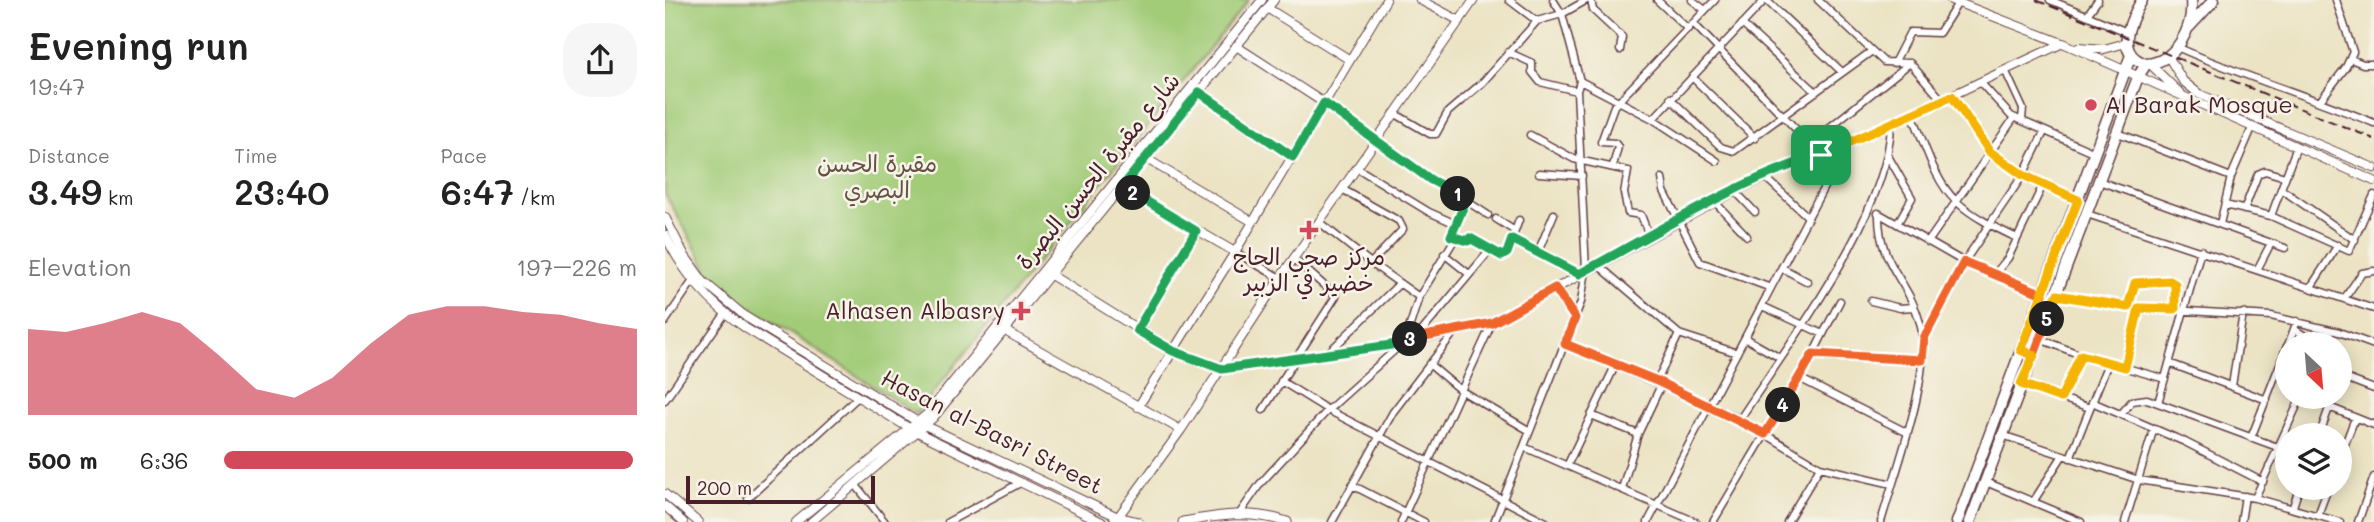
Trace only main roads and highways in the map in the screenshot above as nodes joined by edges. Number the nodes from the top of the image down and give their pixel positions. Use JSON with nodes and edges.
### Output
{"nodes":[{"id":1,"x":2142,"y":0,"type":"edge"},
{"id":2,"x":2191,"y":0,"type":"edge"},
{"id":3,"x":2214,"y":0,"type":"edge"},
{"id":4,"x":2187,"y":29,"type":"junction"},
{"id":5,"x":2131,"y":55,"type":"junction"},
{"id":6,"x":2148,"y":63,"type":"junction"},
{"id":7,"x":2021,"y":350,"type":"junction"},
{"id":8,"x":2034,"y":355,"type":"junction"},
{"id":9,"x":1116,"y":519,"type":"edge"},
{"id":10,"x":1138,"y":522,"type":"edge"},
{"id":11,"x":1183,"y":522,"type":"edge"},
{"id":12,"x":1287,"y":522,"type":"edge"},
{"id":13,"x":1957,"y":522,"type":"edge"},
{"id":14,"x":1970,"y":522,"type":"edge"}],
"edges":[{"from":1,"to":5,"type":"main road"},
{"from":2,"to":4,"type":"main road"},
{"from":3,"to":4,"type":"main road"},
{"from":4,"to":6,"type":"main road"},
{"from":5,"to":6,"type":"main road"},
{"from":5,"to":7,"type":"main road"},
{"from":6,"to":8,"type":"main road"},
{"from":7,"to":8,"type":"main road"},
{"from":7,"to":13,"type":"main road"},
{"from":8,"to":14,"type":"main road"},
{"from":9,"to":10,"type":"main road"},
{"from":11,"to":12,"type":"main road"}]}
